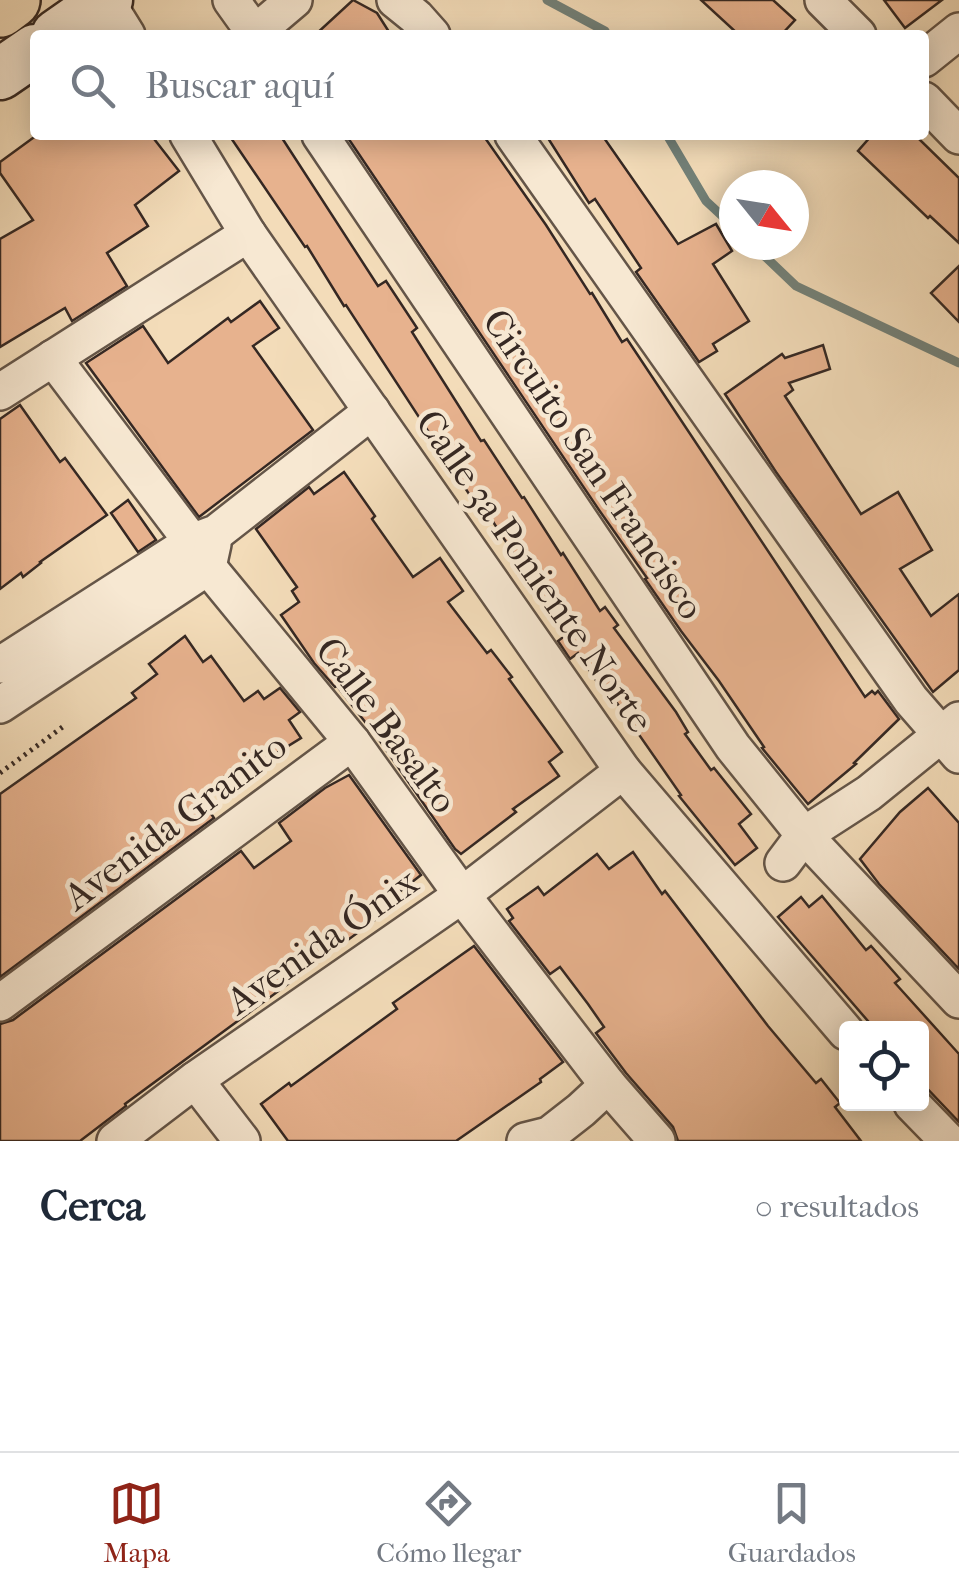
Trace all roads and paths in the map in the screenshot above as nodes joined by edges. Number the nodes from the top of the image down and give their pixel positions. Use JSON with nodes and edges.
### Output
{"nodes":[{"id":1,"x":12,"y":0,"type":"edge"},
{"id":2,"x":107,"y":0,"type":"edge"},
{"id":3,"x":231,"y":0,"type":"edge"},
{"id":4,"x":294,"y":0,"type":"edge"},
{"id":5,"x":395,"y":0,"type":"edge"},
{"id":6,"x":823,"y":0,"type":"edge"},
{"id":7,"x":0,"y":9,"type":"edge"},
{"id":8,"x":64,"y":30,"type":"edge"},
{"id":9,"x":124,"y":30,"type":"edge"},
{"id":10,"x":252,"y":30,"type":"edge"},
{"id":11,"x":260,"y":30,"type":"edge"},
{"id":12,"x":428,"y":30,"type":"edge"},
{"id":13,"x":853,"y":30,"type":"edge"},
{"id":14,"x":959,"y":31,"type":"edge"},
{"id":15,"x":30,"y":53,"type":"edge"},
{"id":16,"x":929,"y":55,"type":"edge"},
{"id":17,"x":0,"y":74,"type":"edge"},
{"id":18,"x":929,"y":105,"type":"edge"},
{"id":19,"x":959,"y":136,"type":"edge"},
{"id":20,"x":191,"y":140,"type":"edge"},
{"id":21,"x":323,"y":140,"type":"edge"},
{"id":22,"x":517,"y":140,"type":"edge"},
{"id":23,"x":248,"y":234,"type":"junction"},
{"id":24,"x":53,"y":358,"type":"junction"},
{"id":25,"x":0,"y":392,"type":"edge"},
{"id":26,"x":372,"y":411,"type":"junction"},
{"id":27,"x":205,"y":547,"type":"junction"},
{"id":28,"x":0,"y":666,"type":"edge"},
{"id":29,"x":0,"y":705,"type":"edge"},
{"id":30,"x":64,"y":726,"type":"dead end"},
{"id":31,"x":953,"y":737,"type":"edge"},
{"id":32,"x":352,"y":742,"type":"junction"},
{"id":33,"x":623,"y":771,"type":"junction"},
{"id":34,"x":0,"y":772,"type":"edge"},
{"id":35,"x":793,"y":849,"type":"junction"},
{"id":36,"x":462,"y":895,"type":"junction"},
{"id":37,"x":959,"y":1000,"type":"edge"},
{"id":38,"x":0,"y":1003,"type":"edge"},
{"id":39,"x":839,"y":1024,"type":"edge"},
{"id":40,"x":196,"y":1080,"type":"junction"},
{"id":41,"x":608,"y":1085,"type":"junction"},
{"id":42,"x":919,"y":1111,"type":"edge"},
{"id":43,"x":116,"y":1141,"type":"edge"},
{"id":44,"x":242,"y":1141,"type":"edge"},
{"id":45,"x":525,"y":1141,"type":"edge"},
{"id":46,"x":657,"y":1141,"type":"edge"},
{"id":47,"x":948,"y":1141,"type":"edge"}],
"edges":[{"from":1,"to":7,"type":"highway"},
{"from":2,"to":8,"type":"street"},
{"from":2,"to":9,"type":"street"},
{"from":3,"to":10,"type":"street"},
{"from":4,"to":11,"type":"street"},
{"from":5,"to":12,"type":"street"},
{"from":6,"to":13,"type":"street"},
{"from":14,"to":16,"type":"street"},
{"from":15,"to":17,"type":"street"},
{"from":18,"to":19,"type":"street"},
{"from":20,"to":23,"type":"street","name":"Calle 3a Poniente Norte"},
{"from":21,"to":35,"type":"street","name":"Circuito San Francisco"},
{"from":22,"to":31,"type":"street"},
{"from":23,"to":24,"type":"street"},
{"from":23,"to":26,"type":"street","name":"Calle 3a Poniente Norte"},
{"from":24,"to":25,"type":"street"},
{"from":24,"to":27,"type":"street","name":"Calle Basalto"},
{"from":26,"to":27,"type":"street"},
{"from":26,"to":33,"type":"street","name":"Calle 3a Poniente Norte"},
{"from":27,"to":28,"type":"street"},
{"from":27,"to":29,"type":"street"},
{"from":27,"to":32,"type":"street","name":"Calle Basalto"},
{"from":30,"to":34,"type":"path"},
{"from":31,"to":35,"type":"street"},
{"from":32,"to":36,"type":"street","name":"Calle Basalto"},
{"from":32,"to":38,"type":"street","name":"Avenida Granito"},
{"from":33,"to":36,"type":"street","name":"Avenida Ónix"},
{"from":33,"to":39,"type":"street","name":"Calle 3a Poniente Norte"},
{"from":35,"to":37,"type":"street","name":"Circuito San Francisco"},
{"from":36,"to":40,"type":"street","name":"Avenida Ónix"},
{"from":36,"to":41,"type":"street","name":"Calle Basalto"},
{"from":40,"to":43,"type":"street","name":"Avenida Ónix"},
{"from":40,"to":44,"type":"street"},
{"from":41,"to":45,"type":"street"},
{"from":41,"to":46,"type":"street","name":"Calle Basalto"},
{"from":42,"to":47,"type":"street"}]}
